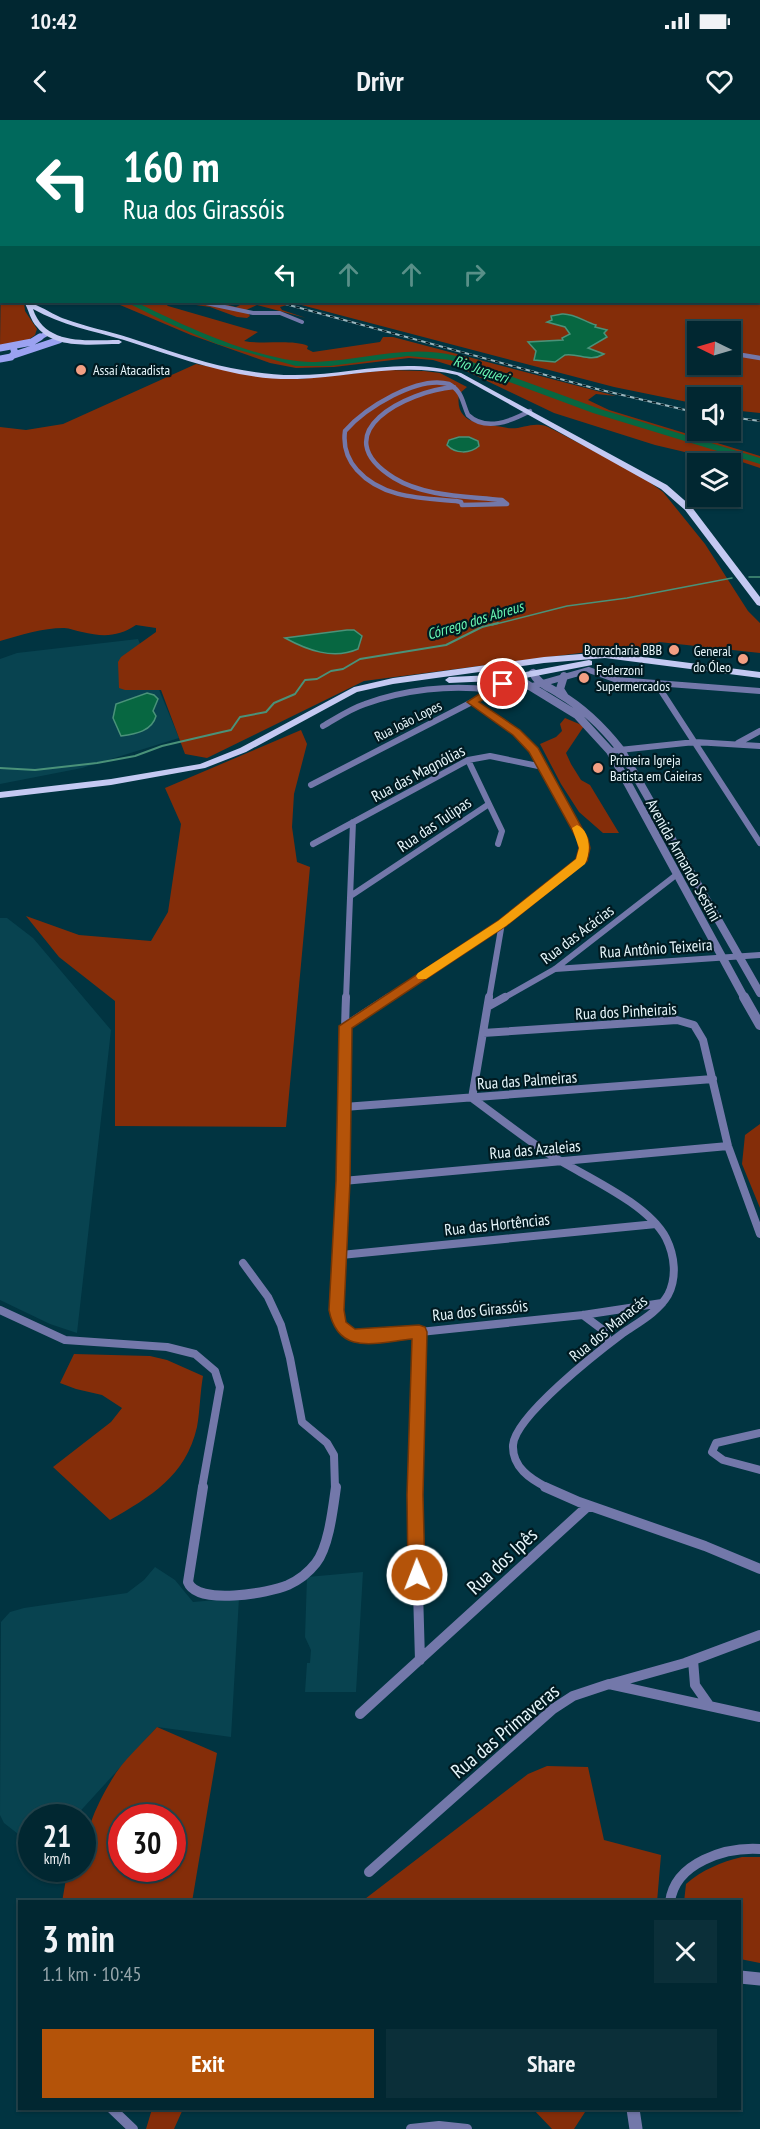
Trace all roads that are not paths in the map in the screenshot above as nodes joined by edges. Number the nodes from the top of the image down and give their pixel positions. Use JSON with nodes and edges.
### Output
{"nodes":[{"id":1,"x":28,"y":303,"type":"edge"},
{"id":2,"x":30,"y":303,"type":"edge"},
{"id":3,"x":206,"y":303,"type":"edge"},
{"id":4,"x":48,"y":315,"type":"junction"},
{"id":5,"x":33,"y":320,"type":"junction"},
{"id":6,"x":302,"y":322,"type":"dead end"},
{"id":7,"x":46,"y":334,"type":"junction"},
{"id":8,"x":106,"y":334,"type":"junction"},
{"id":9,"x":59,"y":340,"type":"junction"},
{"id":10,"x":97,"y":341,"type":"junction"},
{"id":11,"x":135,"y":343,"type":"junction"},
{"id":12,"x":1,"y":348,"type":"edge"},
{"id":13,"x":14,"y":355,"type":"junction"},
{"id":14,"x":741,"y":355,"type":"edge"},
{"id":15,"x":760,"y":358,"type":"edge"},
{"id":16,"x":0,"y":359,"type":"edge"},
{"id":17,"x":454,"y":387,"type":"junction"},
{"id":18,"x":530,"y":411,"type":"junction"},
{"id":19,"x":758,"y":599,"type":"edge"},
{"id":20,"x":513,"y":663,"type":"junction"},
{"id":21,"x":532,"y":673,"type":"junction"},
{"id":22,"x":760,"y":675,"type":"edge"},
{"id":23,"x":564,"y":676,"type":"junction"},
{"id":24,"x":515,"y":677,"type":"junction"},
{"id":25,"x":393,"y":681,"type":"junction"},
{"id":26,"x":760,"y":682,"type":"edge"},
{"id":27,"x":541,"y":683,"type":"junction"},
{"id":28,"x":656,"y":683,"type":"junction"},
{"id":29,"x":529,"y":687,"type":"junction"},
{"id":30,"x":491,"y":690,"type":"junction"},
{"id":31,"x":760,"y":691,"type":"edge"},
{"id":32,"x":565,"y":697,"type":"junction"},
{"id":33,"x":472,"y":702,"type":"junction"},
{"id":34,"x":323,"y":726,"type":"dead end"},
{"id":35,"x":760,"y":731,"type":"edge"},
{"id":36,"x":695,"y":742,"type":"junction"},
{"id":37,"x":737,"y":743,"type":"junction"},
{"id":38,"x":760,"y":746,"type":"edge"},
{"id":39,"x":621,"y":750,"type":"junction"},
{"id":40,"x":610,"y":751,"type":"junction"},
{"id":41,"x":468,"y":760,"type":"junction"},
{"id":42,"x":543,"y":767,"type":"junction"},
{"id":43,"x":311,"y":785,"type":"dead end"},
{"id":44,"x":0,"y":795,"type":"edge"},
{"id":45,"x":489,"y":804,"type":"junction"},
{"id":46,"x":353,"y":822,"type":"junction"},
{"id":47,"x":760,"y":843,"type":"edge"},
{"id":48,"x":313,"y":844,"type":"dead end"},
{"id":49,"x":498,"y":844,"type":"dead end"},
{"id":50,"x":675,"y":875,"type":"junction"},
{"id":51,"x":352,"y":895,"type":"junction"},
{"id":52,"x":502,"y":923,"type":"junction"},
{"id":53,"x":738,"y":955,"type":"junction"},
{"id":54,"x":760,"y":955,"type":"edge"},
{"id":55,"x":722,"y":956,"type":"junction"},
{"id":56,"x":555,"y":969,"type":"junction"},
{"id":57,"x":760,"y":993,"type":"edge"},
{"id":58,"x":489,"y":1006,"type":"junction"},
{"id":59,"x":760,"y":1025,"type":"edge"},
{"id":60,"x":345,"y":1026,"type":"junction"},
{"id":61,"x":483,"y":1033,"type":"junction"},
{"id":62,"x":712,"y":1079,"type":"junction"},
{"id":63,"x":472,"y":1098,"type":"junction"},
{"id":64,"x":344,"y":1107,"type":"junction"},
{"id":65,"x":728,"y":1146,"type":"junction"},
{"id":66,"x":558,"y":1160,"type":"junction"},
{"id":67,"x":343,"y":1181,"type":"junction"},
{"id":68,"x":656,"y":1224,"type":"junction"},
{"id":69,"x":760,"y":1234,"type":"edge"},
{"id":70,"x":341,"y":1255,"type":"junction"},
{"id":71,"x":243,"y":1263,"type":"dead end"},
{"id":72,"x":663,"y":1303,"type":"junction"},
{"id":73,"x":0,"y":1310,"type":"edge"},
{"id":74,"x":583,"y":1315,"type":"junction"},
{"id":75,"x":419,"y":1332,"type":"junction"},
{"id":76,"x":610,"y":1343,"type":"junction"},
{"id":77,"x":760,"y":1433,"type":"edge"},
{"id":78,"x":760,"y":1470,"type":"edge"},
{"id":79,"x":588,"y":1506,"type":"junction"},
{"id":80,"x":760,"y":1569,"type":"edge"},
{"id":81,"x":760,"y":1635,"type":"edge"},
{"id":82,"x":420,"y":1660,"type":"junction"},
{"id":83,"x":693,"y":1660,"type":"junction"},
{"id":84,"x":609,"y":1684,"type":"junction"},
{"id":85,"x":711,"y":1706,"type":"junction"},
{"id":86,"x":360,"y":1714,"type":"dead end"},
{"id":87,"x":760,"y":1717,"type":"edge"},
{"id":88,"x":760,"y":1849,"type":"edge"},
{"id":89,"x":369,"y":1872,"type":"dead end"},
{"id":90,"x":670,"y":1900,"type":"edge"},
{"id":91,"x":741,"y":1977,"type":"edge"},
{"id":92,"x":760,"y":1979,"type":"edge"},
{"id":93,"x":113,"y":2110,"type":"edge"},
{"id":94,"x":633,"y":2110,"type":"edge"},
{"id":95,"x":133,"y":2129,"type":"edge"},
{"id":96,"x":411,"y":2129,"type":"edge"},
{"id":97,"x":467,"y":2129,"type":"edge"},
{"id":98,"x":636,"y":2129,"type":"edge"}],
"edges":[{"from":1,"to":5,"type":"main road"},
{"from":2,"to":4,"type":"main road"},
{"from":3,"to":6,"type":"street"},
{"from":4,"to":5,"type":"main road"},
{"from":4,"to":8,"type":"main road"},
{"from":5,"to":7,"type":"main road"},
{"from":7,"to":9,"type":"main road"},
{"from":7,"to":12,"type":"main road"},
{"from":8,"to":10,"type":"main road"},
{"from":8,"to":11,"type":"main road"},
{"from":9,"to":10,"type":"main road"},
{"from":9,"to":13,"type":"main road"},
{"from":10,"to":11,"type":"main road"},
{"from":11,"to":18,"type":"main road"},
{"from":12,"to":13,"type":"main road"},
{"from":13,"to":16,"type":"main road"},
{"from":14,"to":15,"type":"street"},
{"from":17,"to":17,"type":"street"},
{"from":17,"to":18,"type":"street"},
{"from":18,"to":19,"type":"main road"},
{"from":20,"to":22,"type":"main road"},
{"from":20,"to":24,"type":"main road"},
{"from":20,"to":25,"type":"main road"},
{"from":21,"to":24,"type":"main road"},
{"from":21,"to":26,"type":"main road"},
{"from":21,"to":27,"type":"street","name":"Avenida Armando Sestini"},
{"from":23,"to":27,"type":"street"},
{"from":23,"to":28,"type":"street"},
{"from":23,"to":32,"type":"street"},
{"from":24,"to":25,"type":"main road"},
{"from":24,"to":29,"type":"street","name":"Avenida Armando Sestini"},
{"from":24,"to":30,"type":"street","name":"Rua João Lopes"},
{"from":25,"to":44,"type":"main road"},
{"from":27,"to":29,"type":"street"},
{"from":27,"to":32,"type":"street","name":"Avenida Armando Sestini"},
{"from":28,"to":31,"type":"street"},
{"from":28,"to":36,"type":"street"},
{"from":29,"to":40,"type":"street","name":"Avenida Armando Sestini"},
{"from":30,"to":33,"type":"street","name":"Rua João Lopes"},
{"from":30,"to":34,"type":"street"},
{"from":32,"to":39,"type":"street","name":"Avenida Armando Sestini"},
{"from":33,"to":42,"type":"street"},
{"from":33,"to":43,"type":"street","name":"Rua João Lopes"},
{"from":35,"to":37,"type":"street"},
{"from":36,"to":37,"type":"street"},
{"from":36,"to":39,"type":"street"},
{"from":36,"to":47,"type":"street"},
{"from":37,"to":38,"type":"street"},
{"from":39,"to":40,"type":"street"},
{"from":39,"to":53,"type":"street","name":"Avenida Armando Sestini"},
{"from":40,"to":50,"type":"street","name":"Avenida Armando Sestini"},
{"from":41,"to":42,"type":"street","name":"Rua das Magnólias"},
{"from":41,"to":45,"type":"street","name":"Rua das Tulipas"},
{"from":41,"to":46,"type":"street","name":"Rua das Magnólias"},
{"from":42,"to":52,"type":"street"},
{"from":45,"to":49,"type":"street"},
{"from":45,"to":51,"type":"street","name":"Rua das Tulipas"},
{"from":46,"to":48,"type":"street","name":"Rua das Magnólias"},
{"from":46,"to":51,"type":"street","name":"Rua dos Girassóis"},
{"from":50,"to":55,"type":"street","name":"Avenida Armando Sestini"},
{"from":50,"to":56,"type":"street","name":"Rua das Acácias"},
{"from":51,"to":60,"type":"street","name":"Rua dos Girassóis"},
{"from":52,"to":58,"type":"street"},
{"from":52,"to":60,"type":"street"},
{"from":53,"to":54,"type":"street","name":"Rua Antônio Teixeira"},
{"from":53,"to":55,"type":"street","name":"Rua Antônio Teixeira"},
{"from":53,"to":57,"type":"street","name":"Avenida Armando Sestini"},
{"from":55,"to":56,"type":"street","name":"Rua Antônio Teixeira"},
{"from":55,"to":59,"type":"street","name":"Avenida Armando Sestini"},
{"from":56,"to":58,"type":"street","name":"Rua das Acácias"},
{"from":58,"to":61,"type":"street"},
{"from":60,"to":64,"type":"street","name":"Rua dos Girassóis"},
{"from":61,"to":62,"type":"street","name":"Rua dos Pinheirais"},
{"from":61,"to":63,"type":"street"},
{"from":62,"to":63,"type":"street","name":"Rua das Palmeiras"},
{"from":62,"to":65,"type":"street","name":"Rua dos Pinheirais"},
{"from":63,"to":64,"type":"street","name":"Rua das Palmeiras"},
{"from":63,"to":66,"type":"street","name":"Rua dos Manacás"},
{"from":64,"to":67,"type":"street","name":"Rua dos Girassóis"},
{"from":65,"to":66,"type":"street","name":"Rua das Azaleias"},
{"from":65,"to":69,"type":"street","name":"Rua dos Pinheirais"},
{"from":66,"to":67,"type":"street","name":"Rua das Azaleias"},
{"from":66,"to":68,"type":"street","name":"Rua dos Manacás"},
{"from":67,"to":70,"type":"street","name":"Rua dos Girassóis"},
{"from":68,"to":70,"type":"street","name":"Rua das Hortências"},
{"from":68,"to":72,"type":"street","name":"Rua dos Manacás"},
{"from":70,"to":75,"type":"street","name":"Rua dos Girassóis"},
{"from":71,"to":73,"type":"street"},
{"from":72,"to":74,"type":"street","name":"Rua dos Girassóis"},
{"from":72,"to":76,"type":"street","name":"Rua dos Manacás"},
{"from":74,"to":75,"type":"street","name":"Rua dos Girassóis"},
{"from":74,"to":76,"type":"street"},
{"from":75,"to":82,"type":"street"},
{"from":76,"to":79,"type":"street","name":"Rua dos Manacás"},
{"from":77,"to":78,"type":"street"},
{"from":79,"to":80,"type":"street","name":"Rua dos Manacás"},
{"from":79,"to":82,"type":"street","name":"Rua dos Ipês"},
{"from":81,"to":83,"type":"street"},
{"from":82,"to":86,"type":"street","name":"Rua dos Ipês"},
{"from":83,"to":84,"type":"street"},
{"from":83,"to":85,"type":"street"},
{"from":84,"to":85,"type":"street"},
{"from":84,"to":89,"type":"street","name":"Rua das Primaveras"},
{"from":85,"to":87,"type":"street"},
{"from":88,"to":90,"type":"street"},
{"from":91,"to":92,"type":"street"},
{"from":93,"to":95,"type":"street"},
{"from":94,"to":98,"type":"street"},
{"from":96,"to":97,"type":"street"}]}
